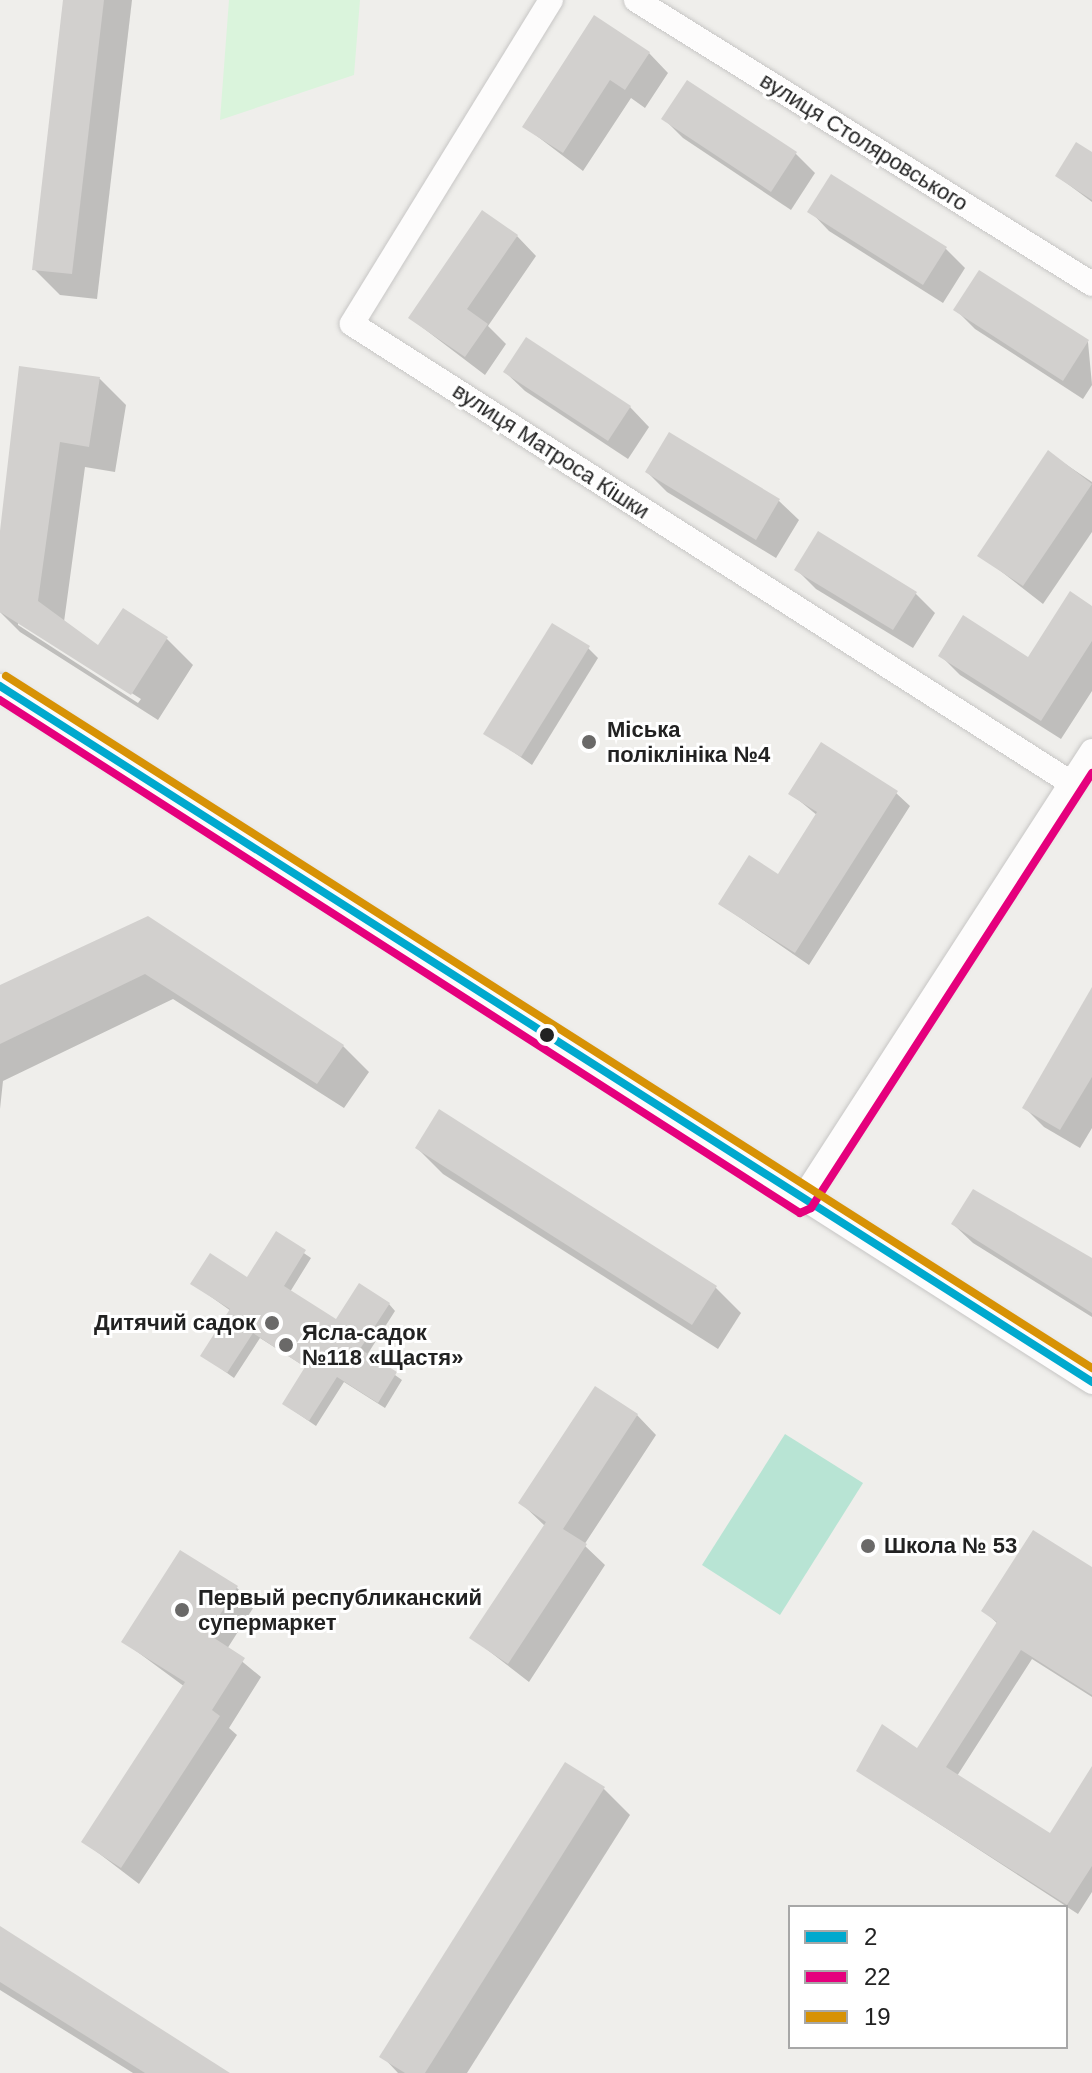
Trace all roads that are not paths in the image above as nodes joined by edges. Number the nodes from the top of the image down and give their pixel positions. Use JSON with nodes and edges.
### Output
{"nodes":[{"id":1,"x":551,"y":0,"type":"edge"},
{"id":2,"x":636,"y":0,"type":"edge"},
{"id":3,"x":1092,"y":284,"type":"edge"},
{"id":4,"x":0,"y":686,"type":"edge"},
{"id":5,"x":1092,"y":751,"type":"edge"},
{"id":6,"x":1071,"y":783,"type":"junction"},
{"id":7,"x":801,"y":1201,"type":"junction"},
{"id":8,"x":1092,"y":1382,"type":"edge"}],
"edges":[{"from":1,"to":6,"type":"street","name":"вулиця Матроса Кішки"},
{"from":2,"to":3,"type":"street","name":"вулиця Столяровського"},
{"from":4,"to":7,"type":"street"},
{"from":5,"to":6,"type":"street"},
{"from":6,"to":7,"type":"street"},
{"from":7,"to":8,"type":"street"}]}
